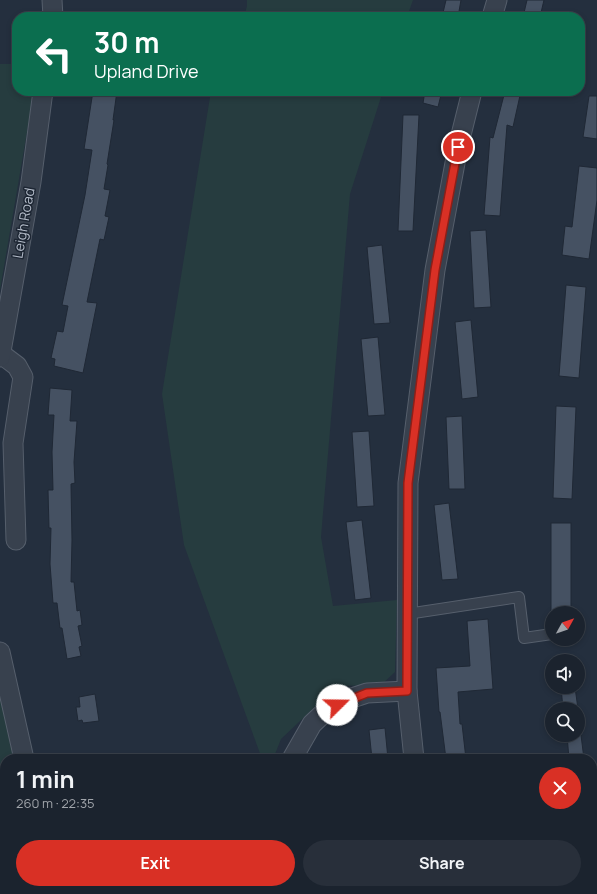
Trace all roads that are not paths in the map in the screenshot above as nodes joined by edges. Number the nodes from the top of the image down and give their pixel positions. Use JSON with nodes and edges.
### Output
{"nodes":[{"id":1,"x":52,"y":0,"type":"edge"},
{"id":2,"x":497,"y":0,"type":"edge"},
{"id":3,"x":53,"y":12,"type":"edge"},
{"id":4,"x":493,"y":12,"type":"edge"},
{"id":5,"x":41,"y":96,"type":"edge"},
{"id":6,"x":471,"y":96,"type":"edge"},
{"id":7,"x":0,"y":355,"type":"edge"},
{"id":8,"x":16,"y":540,"type":"dead end"},
{"id":9,"x":407,"y":614,"type":"junction"},
{"id":10,"x":545,"y":635,"type":"edge"},
{"id":11,"x":0,"y":652,"type":"edge"},
{"id":12,"x":407,"y":691,"type":"junction"},
{"id":13,"x":23,"y":754,"type":"edge"},
{"id":14,"x":295,"y":754,"type":"edge"},
{"id":15,"x":413,"y":754,"type":"edge"}],
"edges":[{"from":1,"to":3,"type":"street"},
{"from":2,"to":4,"type":"street"},
{"from":5,"to":7,"type":"street","name":"Leigh Road"},
{"from":6,"to":9,"type":"street"},
{"from":7,"to":8,"type":"street","name":"Leigh Road"},
{"from":9,"to":10,"type":"lane"},
{"from":9,"to":12,"type":"street"},
{"from":11,"to":13,"type":"street"},
{"from":12,"to":14,"type":"street"},
{"from":12,"to":15,"type":"street"}]}
